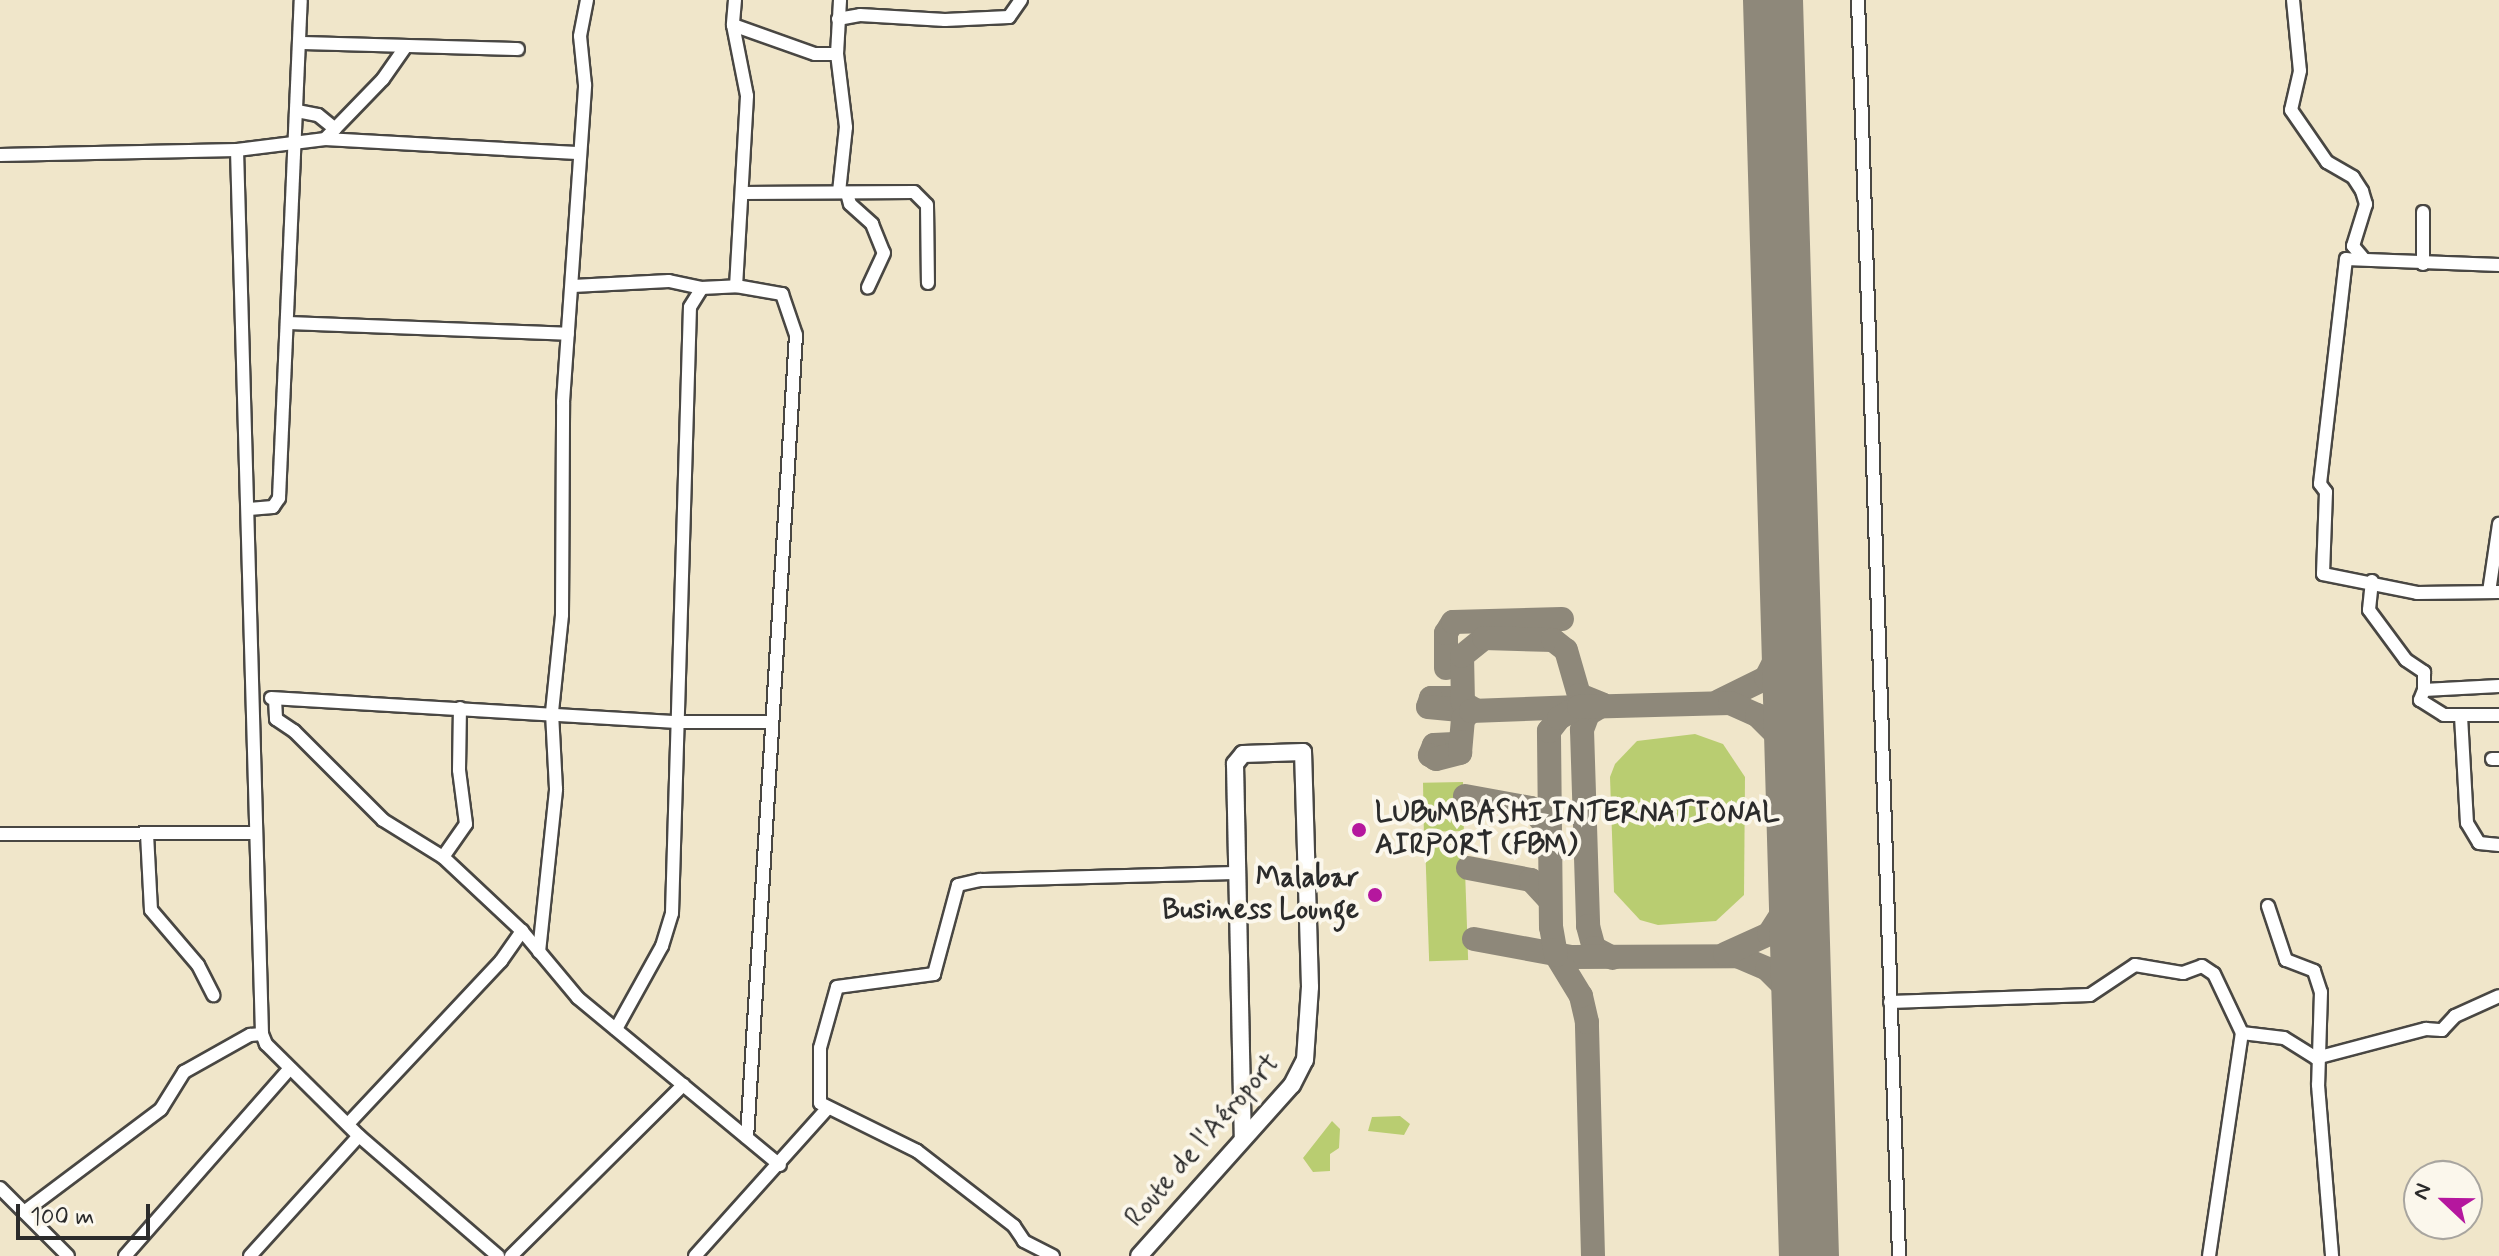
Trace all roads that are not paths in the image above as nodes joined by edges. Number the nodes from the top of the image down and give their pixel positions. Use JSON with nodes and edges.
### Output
{"nodes":[{"id":1,"x":301,"y":0,"type":"edge"},
{"id":2,"x":587,"y":0,"type":"edge"},
{"id":3,"x":735,"y":0,"type":"edge"},
{"id":4,"x":840,"y":0,"type":"edge"},
{"id":5,"x":1021,"y":0,"type":"edge"},
{"id":6,"x":1858,"y":0,"type":"edge"},
{"id":7,"x":2293,"y":0,"type":"edge"},
{"id":8,"x":838,"y":19,"type":"junction"},
{"id":9,"x":733,"y":25,"type":"junction"},
{"id":10,"x":300,"y":43,"type":"junction"},
{"id":11,"x":405,"y":47,"type":"junction"},
{"id":12,"x":518,"y":49,"type":"dead end"},
{"id":13,"x":837,"y":54,"type":"junction"},
{"id":14,"x":297,"y":111,"type":"junction"},
{"id":15,"x":330,"y":134,"type":"junction"},
{"id":16,"x":294,"y":143,"type":"junction"},
{"id":17,"x":237,"y":150,"type":"junction"},
{"id":18,"x":577,"y":153,"type":"junction"},
{"id":19,"x":0,"y":155,"type":"edge"},
{"id":20,"x":843,"y":192,"type":"junction"},
{"id":21,"x":742,"y":193,"type":"junction"},
{"id":22,"x":2423,"y":212,"type":"dead end"},
{"id":23,"x":2364,"y":259,"type":"junction"},
{"id":24,"x":2423,"y":264,"type":"junction"},
{"id":25,"x":2499,"y":265,"type":"edge"},
{"id":26,"x":928,"y":283,"type":"dead end"},
{"id":27,"x":573,"y":286,"type":"junction"},
{"id":28,"x":736,"y":286,"type":"junction"},
{"id":29,"x":702,"y":288,"type":"junction"},
{"id":30,"x":868,"y":288,"type":"dead end"},
{"id":31,"x":288,"y":323,"type":"junction"},
{"id":32,"x":568,"y":334,"type":"junction"},
{"id":33,"x":249,"y":509,"type":"junction"},
{"id":34,"x":2499,"y":524,"type":"edge"},
{"id":35,"x":2372,"y":581,"type":"junction"},
{"id":36,"x":2494,"y":592,"type":"edge"},
{"id":37,"x":2499,"y":686,"type":"edge"},
{"id":38,"x":2424,"y":690,"type":"junction"},
{"id":39,"x":255,"y":697,"type":"junction"},
{"id":40,"x":275,"y":699,"type":"junction"},
{"id":41,"x":460,"y":708,"type":"junction"},
{"id":42,"x":552,"y":712,"type":"junction"},
{"id":43,"x":2499,"y":715,"type":"edge"},
{"id":44,"x":2461,"y":716,"type":"junction"},
{"id":45,"x":681,"y":722,"type":"junction"},
{"id":46,"x":772,"y":722,"type":"junction"},
{"id":47,"x":254,"y":833,"type":"junction"},
{"id":48,"x":0,"y":834,"type":"edge"},
{"id":49,"x":147,"y":834,"type":"junction"},
{"id":50,"x":2499,"y":845,"type":"edge"},
{"id":51,"x":443,"y":857,"type":"junction"},
{"id":52,"x":1237,"y":873,"type":"junction"},
{"id":53,"x":2268,"y":906,"type":"dead end"},
{"id":54,"x":522,"y":931,"type":"junction"},
{"id":55,"x":539,"y":952,"type":"junction"},
{"id":56,"x":213,"y":995,"type":"dead end"},
{"id":57,"x":2499,"y":996,"type":"edge"},
{"id":58,"x":1890,"y":1002,"type":"junction"},
{"id":59,"x":616,"y":1029,"type":"junction"},
{"id":60,"x":2242,"y":1033,"type":"junction"},
{"id":61,"x":262,"y":1034,"type":"junction"},
{"id":62,"x":2316,"y":1058,"type":"junction"},
{"id":63,"x":290,"y":1068,"type":"junction"},
{"id":64,"x":683,"y":1085,"type":"junction"},
{"id":65,"x":828,"y":1108,"type":"junction"},
{"id":66,"x":348,"y":1124,"type":"junction"},
{"id":67,"x":359,"y":1136,"type":"junction"},
{"id":68,"x":747,"y":1138,"type":"junction"},
{"id":69,"x":1243,"y":1138,"type":"junction"},
{"id":70,"x":780,"y":1165,"type":"junction"},
{"id":71,"x":0,"y":1188,"type":"edge"},
{"id":72,"x":24,"y":1212,"type":"junction"},
{"id":73,"x":68,"y":1256,"type":"edge"},
{"id":74,"x":125,"y":1256,"type":"edge"},
{"id":75,"x":250,"y":1256,"type":"edge"},
{"id":76,"x":498,"y":1256,"type":"edge"},
{"id":77,"x":511,"y":1256,"type":"edge"},
{"id":78,"x":695,"y":1256,"type":"edge"},
{"id":79,"x":1053,"y":1256,"type":"edge"},
{"id":80,"x":1139,"y":1256,"type":"edge"},
{"id":81,"x":1899,"y":1256,"type":"edge"},
{"id":82,"x":2209,"y":1256,"type":"edge"},
{"id":83,"x":2332,"y":1256,"type":"edge"}],
"edges":[{"from":1,"to":10,"type":"street"},
{"from":2,"to":18,"type":"street"},
{"from":3,"to":9,"type":"street"},
{"from":4,"to":8,"type":"street"},
{"from":5,"to":8,"type":"street"},
{"from":6,"to":58,"type":"street"},
{"from":7,"to":23,"type":"street"},
{"from":8,"to":13,"type":"street"},
{"from":9,"to":13,"type":"street"},
{"from":9,"to":21,"type":"street"},
{"from":10,"to":11,"type":"street"},
{"from":10,"to":14,"type":"street"},
{"from":11,"to":12,"type":"street"},
{"from":11,"to":15,"type":"street"},
{"from":13,"to":20,"type":"street"},
{"from":14,"to":15,"type":"street"},
{"from":14,"to":16,"type":"street"},
{"from":15,"to":16,"type":"street"},
{"from":15,"to":18,"type":"street"},
{"from":16,"to":17,"type":"street"},
{"from":16,"to":31,"type":"street"},
{"from":17,"to":19,"type":"street"},
{"from":17,"to":33,"type":"street"},
{"from":18,"to":27,"type":"street"},
{"from":20,"to":21,"type":"street"},
{"from":20,"to":26,"type":"street"},
{"from":20,"to":30,"type":"street"},
{"from":21,"to":28,"type":"street"},
{"from":22,"to":24,"type":"street"},
{"from":23,"to":24,"type":"street"},
{"from":23,"to":35,"type":"street"},
{"from":24,"to":25,"type":"street"},
{"from":27,"to":29,"type":"street"},
{"from":27,"to":32,"type":"street"},
{"from":28,"to":29,"type":"street"},
{"from":28,"to":46,"type":"street"},
{"from":29,"to":45,"type":"street"},
{"from":31,"to":32,"type":"street"},
{"from":31,"to":33,"type":"street"},
{"from":32,"to":42,"type":"street"},
{"from":33,"to":39,"type":"street"},
{"from":34,"to":36,"type":"street"},
{"from":35,"to":36,"type":"street"},
{"from":35,"to":38,"type":"street"},
{"from":37,"to":38,"type":"street"},
{"from":38,"to":44,"type":"street"},
{"from":39,"to":40,"type":"street"},
{"from":39,"to":47,"type":"street"},
{"from":40,"to":41,"type":"street"},
{"from":40,"to":51,"type":"street"},
{"from":41,"to":42,"type":"street"},
{"from":41,"to":51,"type":"street"},
{"from":42,"to":45,"type":"street"},
{"from":42,"to":55,"type":"street"},
{"from":43,"to":44,"type":"street"},
{"from":44,"to":50,"type":"street"},
{"from":45,"to":46,"type":"street"},
{"from":45,"to":59,"type":"street"},
{"from":46,"to":68,"type":"street"},
{"from":47,"to":49,"type":"street"},
{"from":47,"to":61,"type":"street"},
{"from":48,"to":49,"type":"street"},
{"from":49,"to":56,"type":"street"},
{"from":51,"to":54,"type":"street"},
{"from":52,"to":65,"type":"street"},
{"from":52,"to":69,"type":"main road"},
{"from":52,"to":69,"type":"main road","name":"Route de l'Aéroport"},
{"from":53,"to":62,"type":"street"},
{"from":54,"to":55,"type":"street"},
{"from":54,"to":66,"type":"street"},
{"from":55,"to":59,"type":"street"},
{"from":57,"to":62,"type":"street"},
{"from":58,"to":60,"type":"street"},
{"from":58,"to":81,"type":"street"},
{"from":59,"to":64,"type":"street"},
{"from":60,"to":62,"type":"street"},
{"from":60,"to":82,"type":"street"},
{"from":61,"to":63,"type":"street"},
{"from":61,"to":72,"type":"street"},
{"from":62,"to":83,"type":"street"},
{"from":63,"to":66,"type":"street"},
{"from":63,"to":74,"type":"street"},
{"from":64,"to":68,"type":"street"},
{"from":64,"to":77,"type":"street"},
{"from":65,"to":70,"type":"street"},
{"from":65,"to":79,"type":"street"},
{"from":66,"to":67,"type":"street"},
{"from":67,"to":75,"type":"street"},
{"from":67,"to":76,"type":"street"},
{"from":68,"to":70,"type":"street"},
{"from":69,"to":80,"type":"main road","name":"Route de l'Aéroport"},
{"from":70,"to":78,"type":"street"},
{"from":71,"to":72,"type":"street"},
{"from":72,"to":73,"type":"street"}]}
